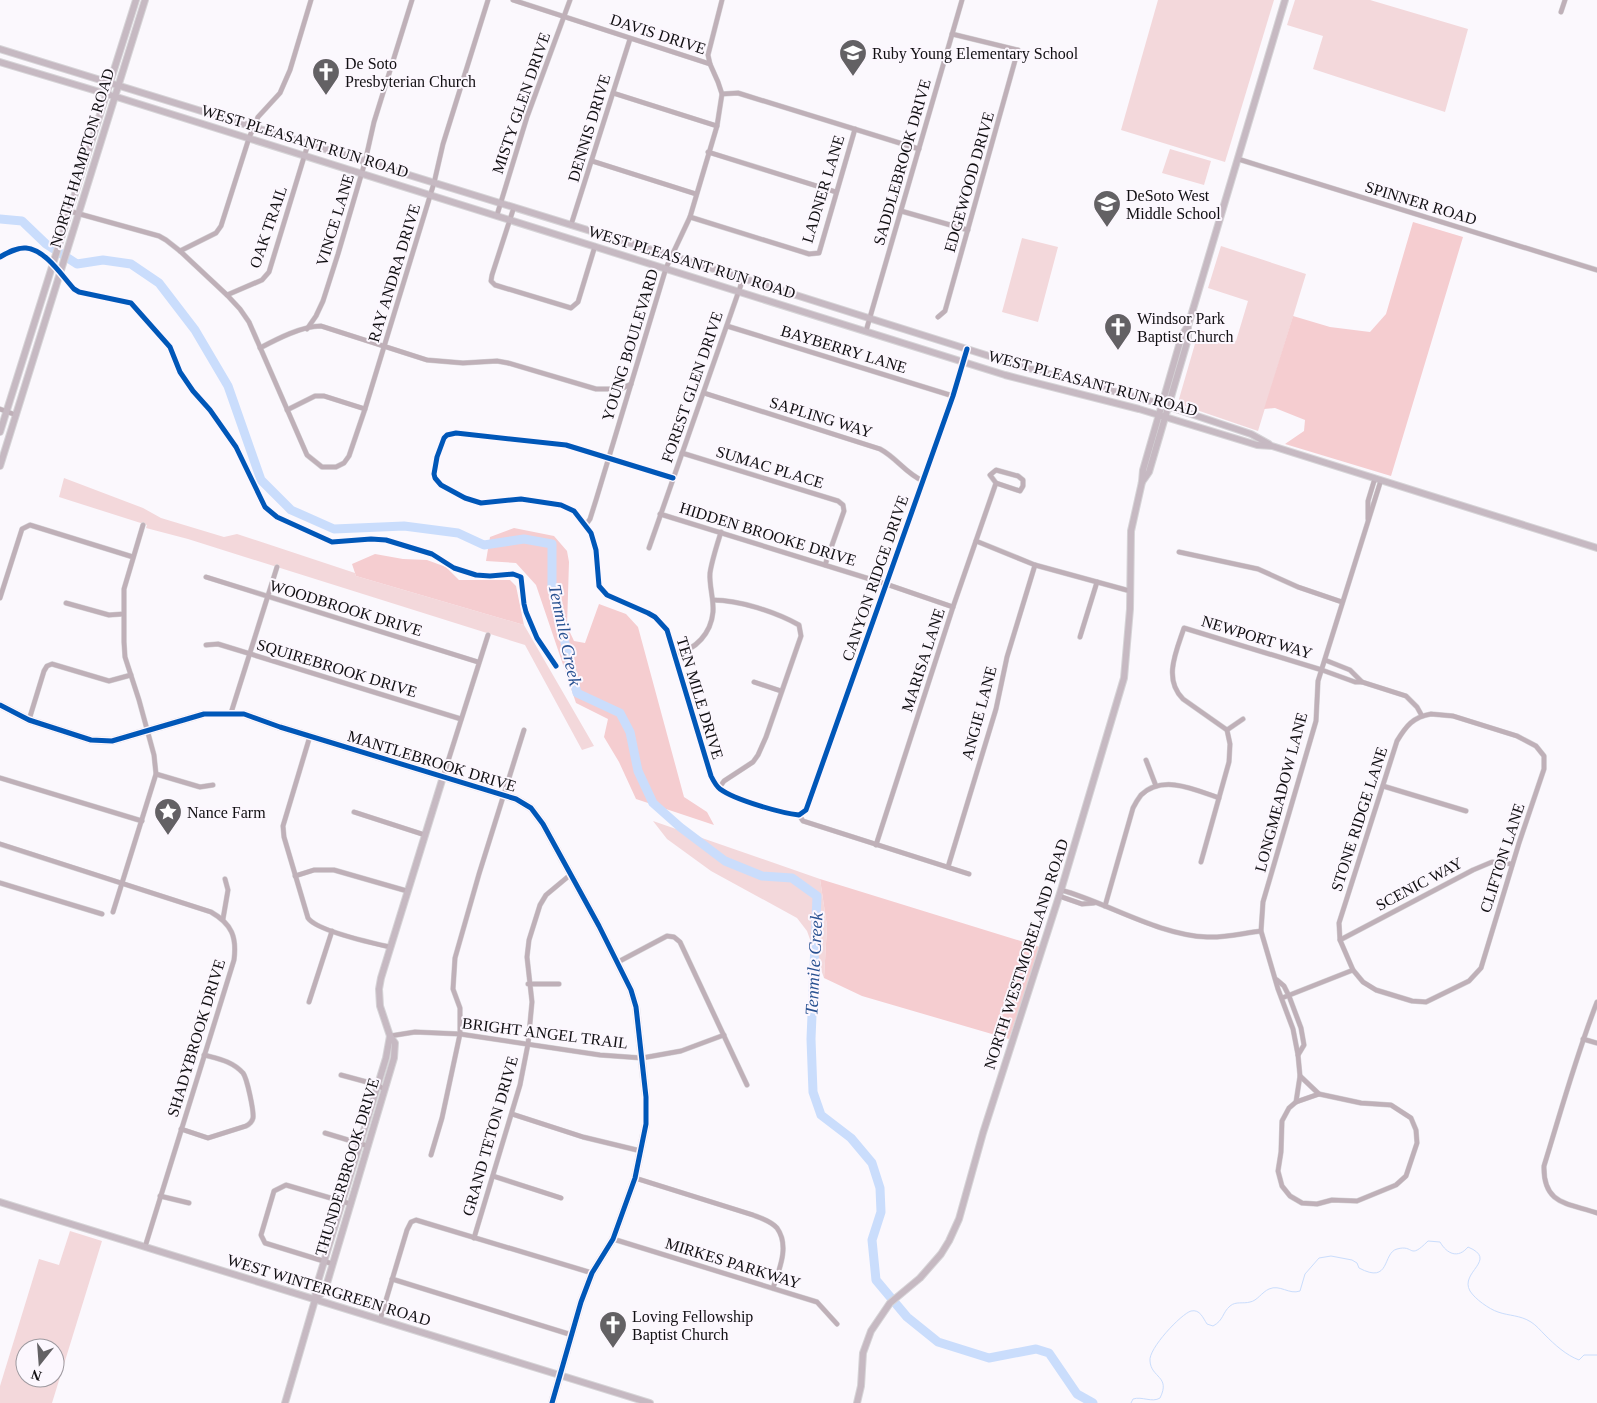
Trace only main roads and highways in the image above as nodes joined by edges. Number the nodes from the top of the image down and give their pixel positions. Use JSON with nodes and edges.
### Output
{"nodes":[{"id":1,"x":136,"y":0,"type":"edge"},
{"id":2,"x":145,"y":0,"type":"edge"},
{"id":3,"x":1285,"y":0,"type":"edge"},
{"id":4,"x":129,"y":23,"type":"junction"},
{"id":5,"x":137,"y":25,"type":"junction"},
{"id":6,"x":0,"y":49,"type":"edge"},
{"id":7,"x":19,"y":55,"type":"junction"},
{"id":8,"x":0,"y":62,"type":"edge"},
{"id":9,"x":53,"y":65,"type":"junction"},
{"id":10,"x":16,"y":66,"type":"junction"},
{"id":11,"x":49,"y":76,"type":"junction"},
{"id":12,"x":110,"y":83,"type":"junction"},
{"id":13,"x":119,"y":85,"type":"junction"},
{"id":14,"x":106,"y":93,"type":"junction"},
{"id":15,"x":116,"y":96,"type":"junction"},
{"id":16,"x":1188,"y":326,"type":"junction"},
{"id":17,"x":1087,"y":384,"type":"junction"},
{"id":18,"x":1084,"y":395,"type":"junction"},
{"id":19,"x":1161,"y":404,"type":"junction"},
{"id":20,"x":1169,"y":407,"type":"junction"},
{"id":21,"x":3,"y":410,"type":"edge"},
{"id":22,"x":1158,"y":415,"type":"junction"},
{"id":23,"x":1166,"y":417,"type":"junction"},
{"id":24,"x":0,"y":432,"type":"edge"},
{"id":25,"x":1272,"y":446,"type":"junction"},
{"id":26,"x":0,"y":466,"type":"edge"},
{"id":27,"x":1142,"y":482,"type":"junction"},
{"id":28,"x":1597,"y":548,"type":"edge"},
{"id":29,"x":0,"y":705,"type":"edge"},
{"id":30,"x":443,"y":777,"type":"junction"},
{"id":31,"x":390,"y":1036,"type":"junction"},
{"id":32,"x":0,"y":1202,"type":"edge"},
{"id":33,"x":315,"y":1300,"type":"junction"},
{"id":34,"x":560,"y":1375,"type":"junction"},
{"id":35,"x":285,"y":1403,"type":"edge"},
{"id":36,"x":552,"y":1403,"type":"edge"},
{"id":37,"x":650,"y":1403,"type":"edge"},
{"id":38,"x":857,"y":1403,"type":"edge"}],
"edges":[{"from":1,"to":4,"type":"main road","name":"NORTH HAMPTON ROAD"},
{"from":2,"to":5,"type":"main road","name":"NORTH HAMPTON ROAD"},
{"from":3,"to":16,"type":"main road","name":"NORTH WESTMORELAND ROAD"},
{"from":4,"to":5,"type":"main road"},
{"from":4,"to":12,"type":"main road","name":"NORTH HAMPTON ROAD"},
{"from":5,"to":13,"type":"main road","name":"NORTH HAMPTON ROAD"},
{"from":6,"to":7,"type":"main road","name":"WEST PLEASANT RUN ROAD"},
{"from":7,"to":9,"type":"main road","name":"WEST PLEASANT RUN ROAD"},
{"from":7,"to":10,"type":"main road"},
{"from":8,"to":10,"type":"main road","name":"WEST PLEASANT RUN ROAD"},
{"from":9,"to":11,"type":"main road"},
{"from":9,"to":12,"type":"main road","name":"WEST PLEASANT RUN ROAD"},
{"from":10,"to":11,"type":"main road","name":"WEST PLEASANT RUN ROAD"},
{"from":11,"to":14,"type":"main road","name":"WEST PLEASANT RUN ROAD"},
{"from":12,"to":13,"type":"main road","name":"WEST PLEASANT RUN ROAD"},
{"from":12,"to":14,"type":"main road","name":"NORTH HAMPTON ROAD"},
{"from":13,"to":15,"type":"main road","name":"NORTH HAMPTON ROAD"},
{"from":13,"to":17,"type":"main road","name":"WEST PLEASANT RUN ROAD"},
{"from":14,"to":15,"type":"main road","name":"WEST PLEASANT RUN ROAD"},
{"from":14,"to":21,"type":"main road","name":"NORTH HAMPTON ROAD"},
{"from":15,"to":18,"type":"main road","name":"WEST PLEASANT RUN ROAD"},
{"from":15,"to":26,"type":"main road","name":"NORTH HAMPTON ROAD"},
{"from":16,"to":19,"type":"main road","name":"NORTH WESTMORELAND ROAD"},
{"from":16,"to":20,"type":"main road","name":"NORTH WESTMORELAND ROAD"},
{"from":17,"to":18,"type":"main road"},
{"from":17,"to":19,"type":"main road","name":"WEST PLEASANT RUN ROAD"},
{"from":18,"to":22,"type":"main road","name":"WEST PLEASANT RUN ROAD"},
{"from":19,"to":20,"type":"main road","name":"WEST PLEASANT RUN ROAD"},
{"from":19,"to":22,"type":"main road","name":"NORTH WESTMORELAND ROAD"},
{"from":20,"to":23,"type":"main road","name":"NORTH WESTMORELAND ROAD"},
{"from":20,"to":25,"type":"main road","name":"WEST PLEASANT RUN ROAD"},
{"from":21,"to":24,"type":"main road","name":"NORTH HAMPTON ROAD"},
{"from":22,"to":23,"type":"main road","name":"WEST PLEASANT RUN ROAD"},
{"from":22,"to":27,"type":"main road","name":"NORTH WESTMORELAND ROAD"},
{"from":23,"to":25,"type":"main road","name":"WEST PLEASANT RUN ROAD"},
{"from":23,"to":27,"type":"main road","name":"NORTH WESTMORELAND ROAD"},
{"from":25,"to":28,"type":"main road","name":"WEST PLEASANT RUN ROAD"},
{"from":27,"to":38,"type":"main road","name":"NORTH WESTMORELAND ROAD"},
{"from":29,"to":30,"type":"main road","name":"MANTLEBROOK DRIVE"},
{"from":30,"to":31,"type":"main road","name":"THUNDERBROOK DRIVE"},
{"from":30,"to":34,"type":"main road","name":"MANTLEBROOK DRIVE"},
{"from":31,"to":33,"type":"main road","name":"THUNDERBROOK DRIVE"},
{"from":31,"to":33,"type":"main road","name":"THUNDERBROOK DRIVE"},
{"from":32,"to":33,"type":"main road","name":"WEST WINTERGREEN ROAD"},
{"from":33,"to":34,"type":"main road","name":"WEST WINTERGREEN ROAD"},
{"from":33,"to":35,"type":"main road"},
{"from":34,"to":36,"type":"main road","name":"MANTLEBROOK DRIVE"},
{"from":34,"to":37,"type":"main road","name":"WEST WINTERGREEN ROAD"}]}
